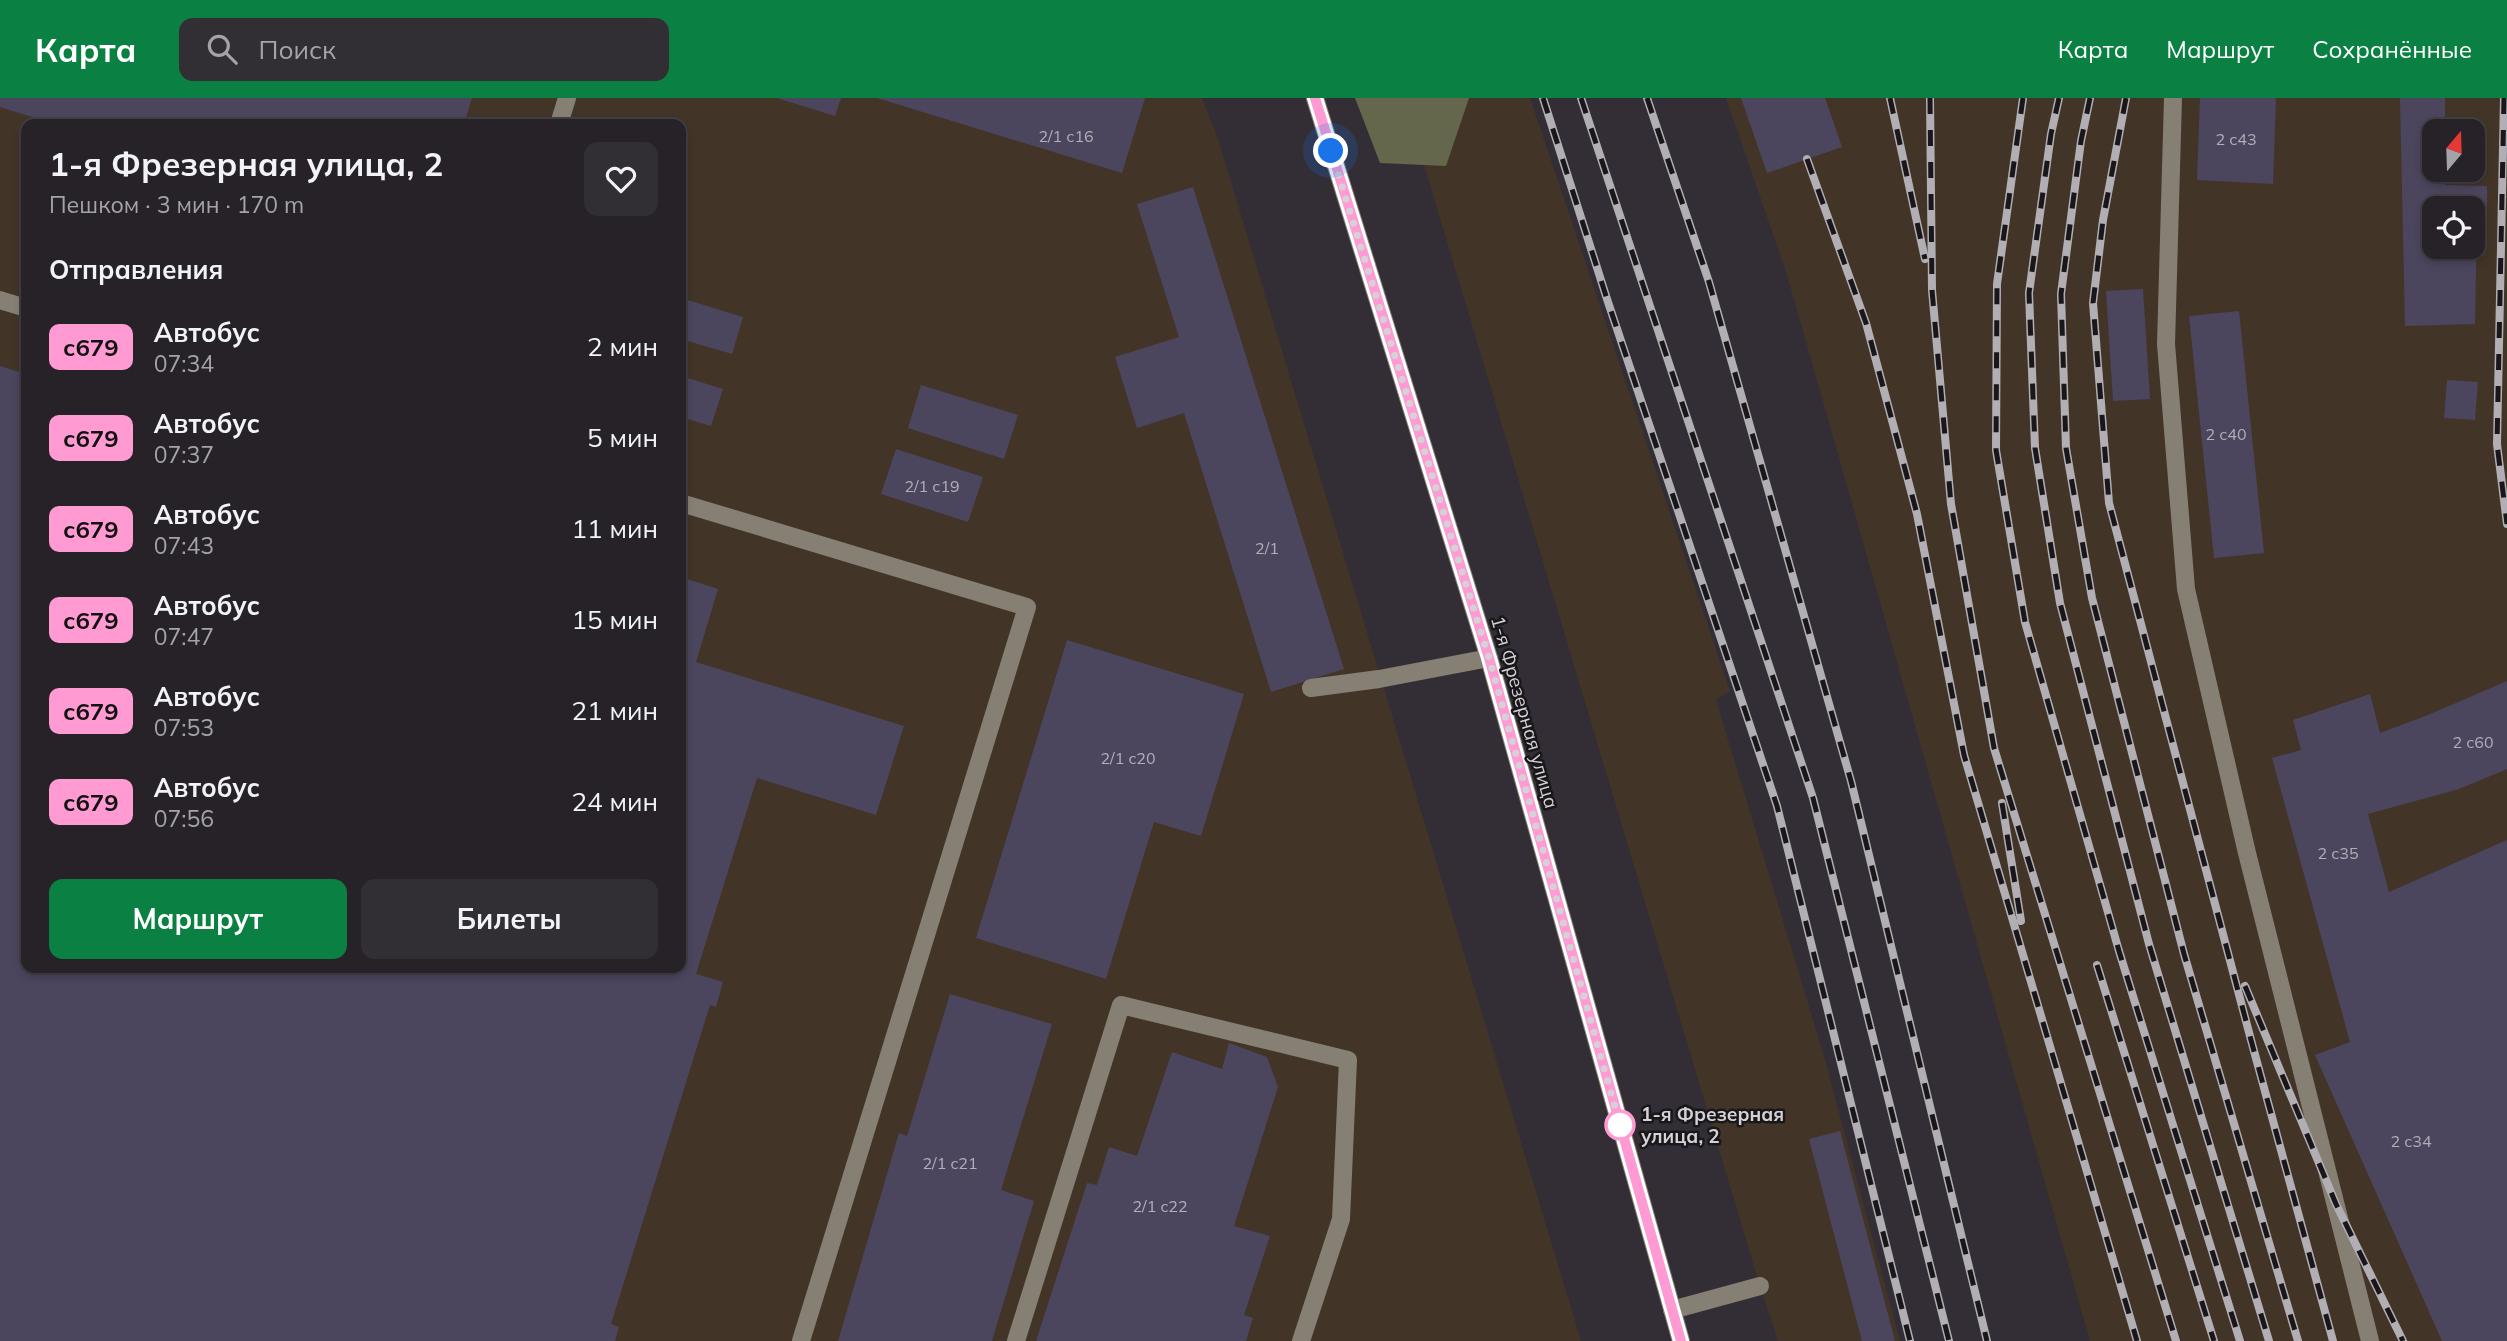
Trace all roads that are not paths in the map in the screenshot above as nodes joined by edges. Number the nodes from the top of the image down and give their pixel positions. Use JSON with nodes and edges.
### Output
{"nodes":[{"id":1,"x":567,"y":98,"type":"edge"},
{"id":2,"x":1315,"y":98,"type":"edge"},
{"id":3,"x":2174,"y":98,"type":"edge"},
{"id":4,"x":561,"y":119,"type":"edge"},
{"id":5,"x":0,"y":300,"type":"edge"},
{"id":6,"x":21,"y":306,"type":"edge"},
{"id":7,"x":686,"y":505,"type":"edge"},
{"id":8,"x":1489,"y":658,"type":"junction"},
{"id":9,"x":1311,"y":688,"type":"dead end"},
{"id":10,"x":1760,"y":1286,"type":"dead end"},
{"id":11,"x":1672,"y":1310,"type":"junction"},
{"id":12,"x":801,"y":1341,"type":"edge"},
{"id":13,"x":1016,"y":1341,"type":"edge"},
{"id":14,"x":1301,"y":1341,"type":"edge"},
{"id":15,"x":1681,"y":1341,"type":"edge"},
{"id":16,"x":2370,"y":1341,"type":"edge"}],
"edges":[{"from":1,"to":4,"type":"street"},
{"from":2,"to":8,"type":"street","name":"1-я Фрезерная улица"},
{"from":3,"to":16,"type":"street"},
{"from":5,"to":6,"type":"street"},
{"from":7,"to":12,"type":"street"},
{"from":8,"to":9,"type":"street"},
{"from":8,"to":11,"type":"street","name":"1-я Фрезерная улица"},
{"from":10,"to":11,"type":"street"},
{"from":11,"to":15,"type":"street","name":"1-я Фрезерная улица"},
{"from":13,"to":14,"type":"street"}]}
